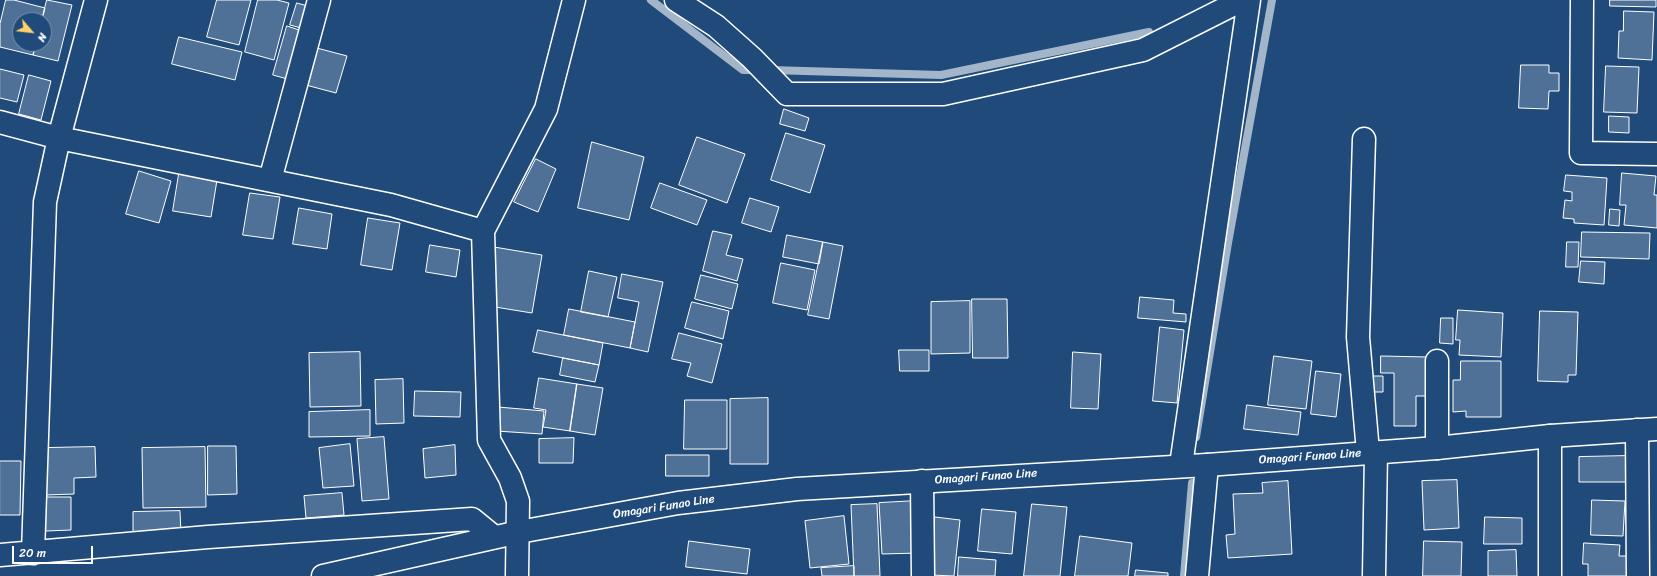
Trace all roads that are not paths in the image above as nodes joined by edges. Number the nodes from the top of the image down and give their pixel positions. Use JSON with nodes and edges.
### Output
{"nodes":[{"id":1,"x":96,"y":0,"type":"edge"},
{"id":2,"x":319,"y":0,"type":"edge"},
{"id":3,"x":574,"y":0,"type":"edge"},
{"id":4,"x":676,"y":0,"type":"edge"},
{"id":5,"x":1242,"y":0,"type":"edge"},
{"id":6,"x":1250,"y":0,"type":"edge"},
{"id":7,"x":1582,"y":0,"type":"edge"},
{"id":8,"x":0,"y":122,"type":"edge"},
{"id":9,"x":59,"y":138,"type":"junction"},
{"id":10,"x":1364,"y":139,"type":"dead end"},
{"id":11,"x":1657,"y":154,"type":"edge"},
{"id":12,"x":270,"y":180,"type":"junction"},
{"id":13,"x":483,"y":231,"type":"junction"},
{"id":14,"x":1437,"y":361,"type":"dead end"},
{"id":15,"x":1647,"y":430,"type":"edge"},
{"id":16,"x":1550,"y":436,"type":"junction"},
{"id":17,"x":1437,"y":448,"type":"junction"},
{"id":18,"x":1372,"y":452,"type":"junction"},
{"id":19,"x":1207,"y":464,"type":"junction"},
{"id":20,"x":1181,"y":465,"type":"junction"},
{"id":21,"x":922,"y":481,"type":"junction"},
{"id":22,"x":519,"y":532,"type":"junction"},
{"id":23,"x":494,"y":537,"type":"junction"},
{"id":24,"x":33,"y":553,"type":"junction"},
{"id":25,"x":0,"y":555,"type":"edge"},
{"id":26,"x":322,"y":576,"type":"edge"},
{"id":27,"x":517,"y":576,"type":"edge"},
{"id":28,"x":923,"y":576,"type":"edge"},
{"id":29,"x":1197,"y":576,"type":"edge"},
{"id":30,"x":1374,"y":576,"type":"edge"},
{"id":31,"x":1550,"y":576,"type":"edge"},
{"id":32,"x":1638,"y":576,"type":"edge"}],
"edges":[{"from":1,"to":9,"type":"street"},
{"from":2,"to":12,"type":"street"},
{"from":3,"to":13,"type":"street"},
{"from":4,"to":5,"type":"street"},
{"from":6,"to":20,"type":"street"},
{"from":7,"to":11,"type":"street"},
{"from":8,"to":9,"type":"street"},
{"from":9,"to":12,"type":"street"},
{"from":9,"to":24,"type":"street"},
{"from":10,"to":18,"type":"street"},
{"from":12,"to":13,"type":"street"},
{"from":13,"to":22,"type":"street"},
{"from":14,"to":17,"type":"street"},
{"from":15,"to":16,"type":"street","name":"Omagari Funao Line"},
{"from":15,"to":32,"type":"street"},
{"from":16,"to":17,"type":"street","name":"Omagari Funao Line"},
{"from":16,"to":31,"type":"street"},
{"from":17,"to":18,"type":"street","name":"Omagari Funao Line"},
{"from":18,"to":19,"type":"street","name":"Omagari Funao Line"},
{"from":18,"to":30,"type":"street"},
{"from":19,"to":20,"type":"street","name":"Omagari Funao Line"},
{"from":19,"to":29,"type":"street"},
{"from":20,"to":21,"type":"street","name":"Omagari Funao Line"},
{"from":21,"to":22,"type":"street","name":"Omagari Funao Line"},
{"from":21,"to":28,"type":"street"},
{"from":22,"to":23,"type":"street","name":"Omagari Funao Line"},
{"from":22,"to":27,"type":"street"},
{"from":23,"to":24,"type":"street"},
{"from":23,"to":26,"type":"street","name":"Omagari Funao Line"},
{"from":24,"to":25,"type":"street"}]}
